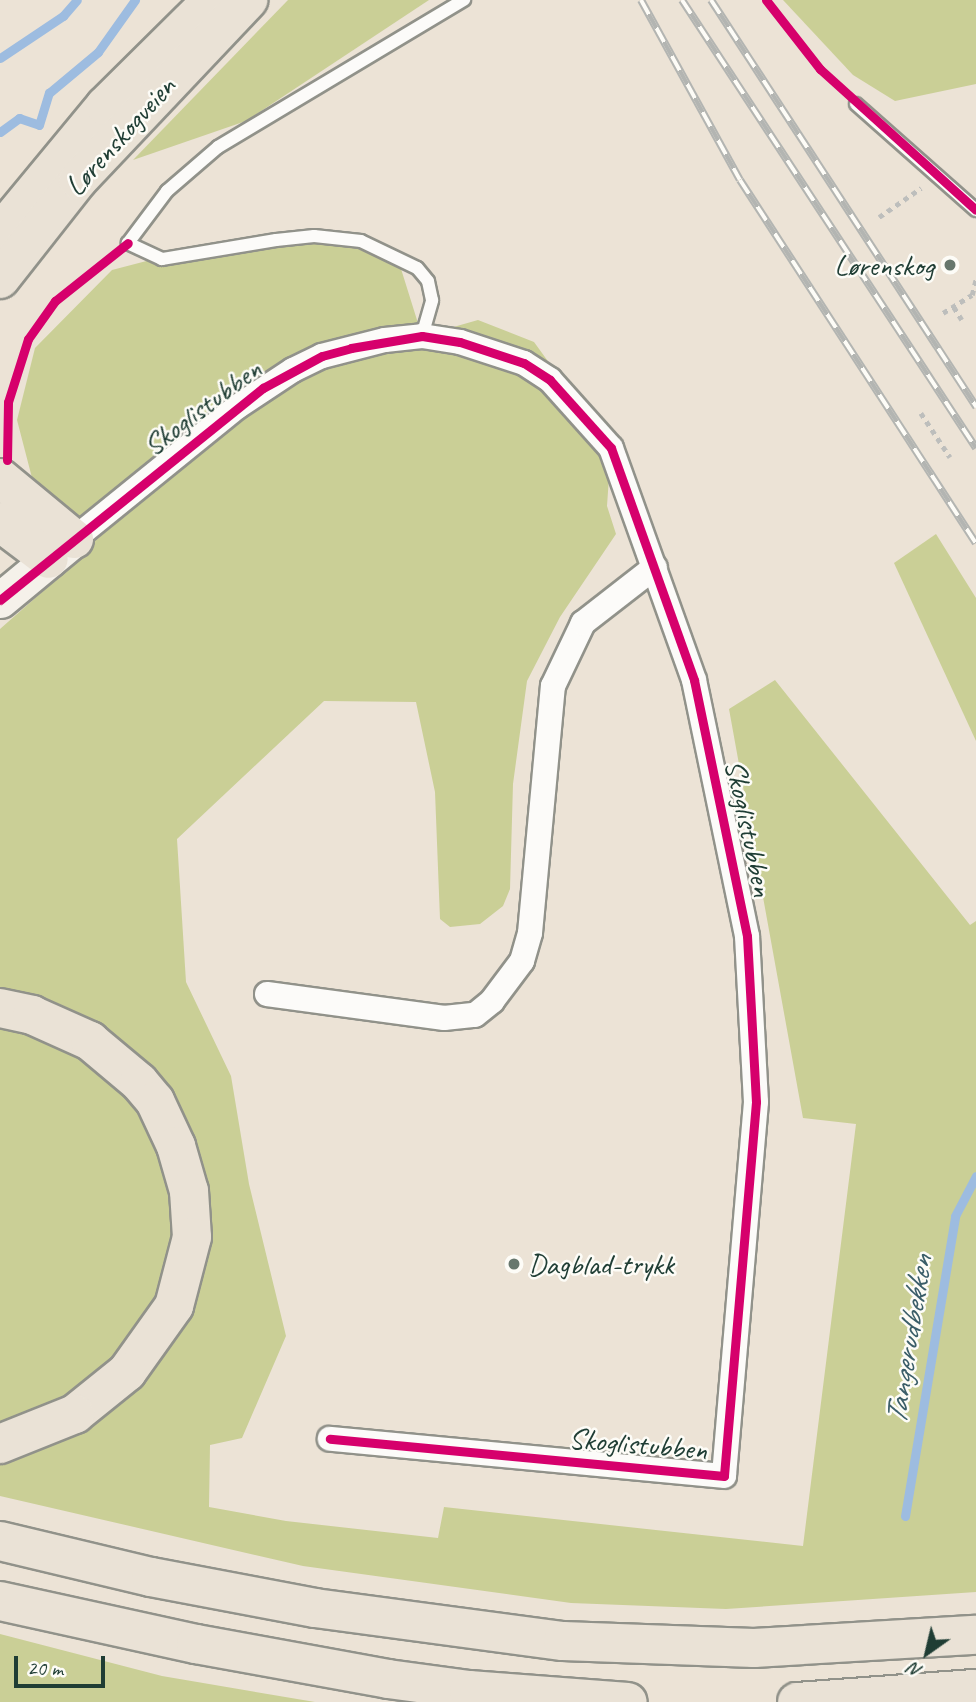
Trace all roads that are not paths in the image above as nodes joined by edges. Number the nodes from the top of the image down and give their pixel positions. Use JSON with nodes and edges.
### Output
{"nodes":[{"id":1,"x":212,"y":0,"type":"edge"},
{"id":2,"x":248,"y":0,"type":"edge"},
{"id":3,"x":464,"y":0,"type":"edge"},
{"id":4,"x":856,"y":104,"type":"dead end"},
{"id":5,"x":976,"y":210,"type":"edge"},
{"id":6,"x":12,"y":240,"type":"edge"},
{"id":7,"x":0,"y":279,"type":"edge"},
{"id":8,"x":0,"y":297,"type":"edge"},
{"id":9,"x":422,"y":336,"type":"junction"},
{"id":10,"x":0,"y":478,"type":"edge"},
{"id":11,"x":0,"y":522,"type":"edge"},
{"id":12,"x":61,"y":549,"type":"junction"},
{"id":13,"x":655,"y":567,"type":"junction"},
{"id":14,"x":0,"y":600,"type":"edge"},
{"id":15,"x":267,"y":995,"type":"dead end"},
{"id":16,"x":0,"y":1008,"type":"edge"},
{"id":17,"x":330,"y":1439,"type":"dead end"},
{"id":18,"x":0,"y":1444,"type":"edge"},
{"id":19,"x":0,"y":1541,"type":"edge"},
{"id":20,"x":0,"y":1601,"type":"edge"},
{"id":21,"x":976,"y":1635,"type":"edge"},
{"id":22,"x":976,"y":1689,"type":"edge"},
{"id":23,"x":628,"y":1702,"type":"edge"},
{"id":24,"x":797,"y":1702,"type":"edge"}],
"edges":[{"from":1,"to":6,"type":"highway","name":"Lørenskogveien"},
{"from":2,"to":6,"type":"highway","name":"Lørenskogveien"},
{"from":3,"to":9,"type":"lane"},
{"from":4,"to":5,"type":"lane"},
{"from":6,"to":7,"type":"highway","name":"Lørenskogveien"},
{"from":6,"to":8,"type":"highway"},
{"from":9,"to":12,"type":"street","name":"Skoglistubben"},
{"from":9,"to":13,"type":"street","name":"Skoglistubben"},
{"from":10,"to":12,"type":"highway"},
{"from":11,"to":12,"type":"highway"},
{"from":12,"to":14,"type":"street"},
{"from":13,"to":15,"type":"street"},
{"from":13,"to":17,"type":"street","name":"Skoglistubben"},
{"from":16,"to":18,"type":"highway"},
{"from":19,"to":21,"type":"highway"},
{"from":20,"to":23,"type":"highway"},
{"from":22,"to":24,"type":"highway"}]}
